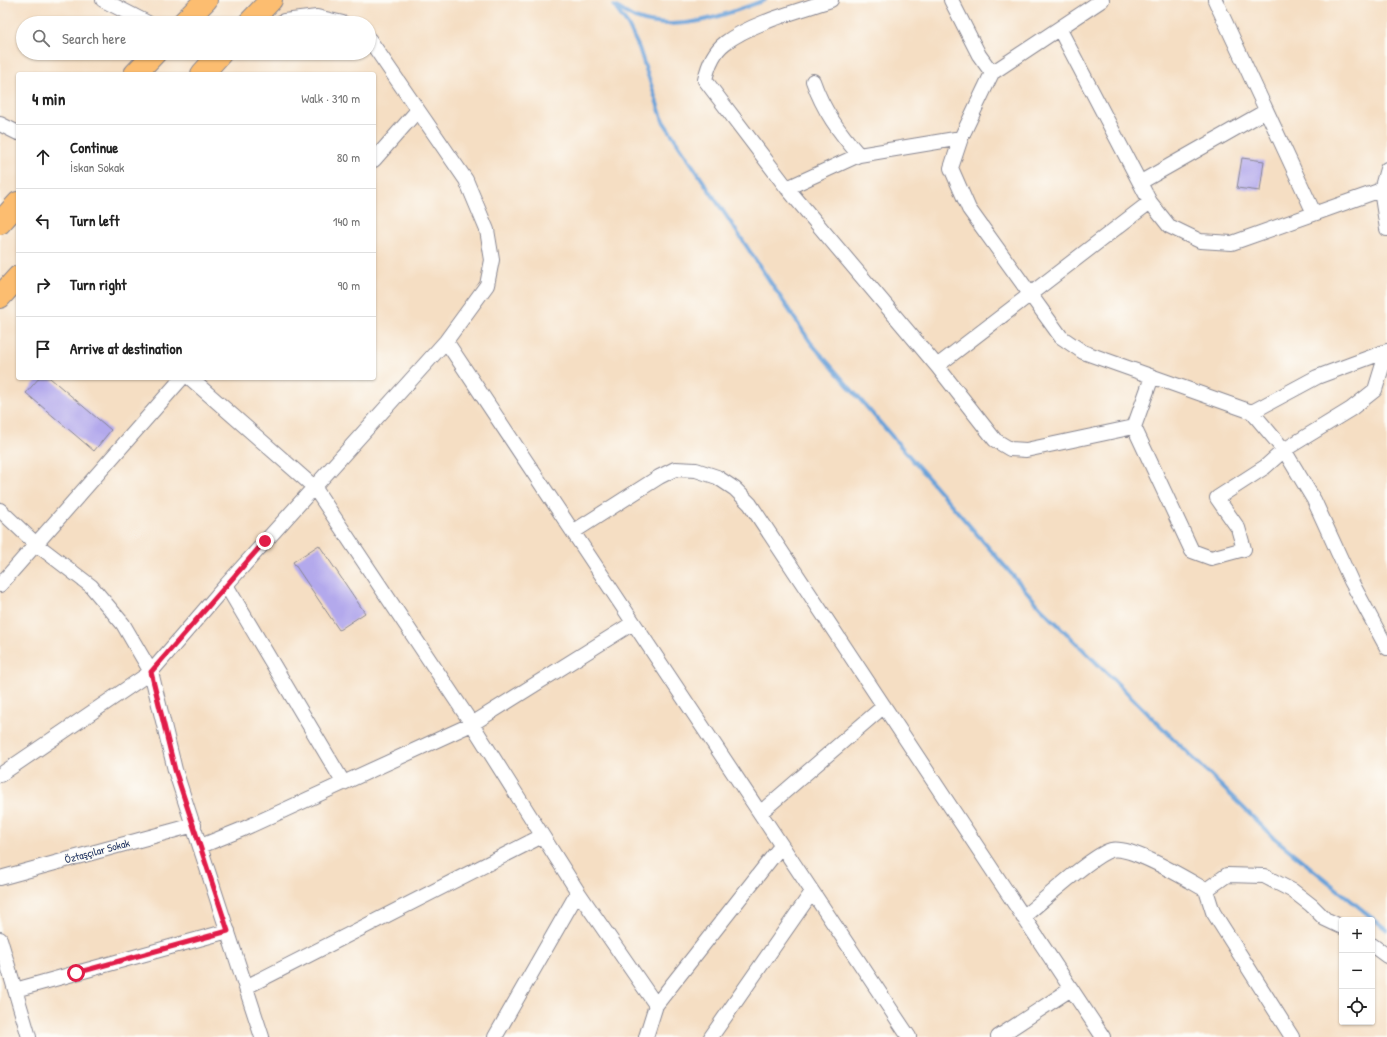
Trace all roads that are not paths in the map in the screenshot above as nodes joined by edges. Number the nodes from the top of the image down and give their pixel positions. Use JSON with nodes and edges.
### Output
{"nodes":[{"id":1,"x":104,"y":0,"type":"edge"},
{"id":2,"x":206,"y":0,"type":"edge"},
{"id":3,"x":271,"y":0,"type":"edge"},
{"id":4,"x":831,"y":0,"type":"edge"},
{"id":5,"x":951,"y":0,"type":"edge"},
{"id":6,"x":1102,"y":0,"type":"edge"},
{"id":7,"x":1215,"y":0,"type":"edge"},
{"id":8,"x":135,"y":16,"type":"edge"},
{"id":9,"x":190,"y":16,"type":"edge"},
{"id":10,"x":256,"y":16,"type":"edge"},
{"id":11,"x":1060,"y":30,"type":"junction"},
{"id":12,"x":376,"y":50,"type":"edge"},
{"id":13,"x":149,"y":60,"type":"edge"},
{"id":14,"x":138,"y":72,"type":"edge"},
{"id":15,"x":992,"y":73,"type":"junction"},
{"id":16,"x":813,"y":81,"type":"dead end"},
{"id":17,"x":417,"y":111,"type":"junction"},
{"id":18,"x":1266,"y":111,"type":"junction"},
{"id":19,"x":0,"y":124,"type":"edge"},
{"id":20,"x":16,"y":132,"type":"edge"},
{"id":21,"x":961,"y":138,"type":"junction"},
{"id":22,"x":859,"y":155,"type":"junction"},
{"id":23,"x":376,"y":158,"type":"edge"},
{"id":24,"x":1387,"y":169,"type":"edge"},
{"id":25,"x":1141,"y":182,"type":"junction"},
{"id":26,"x":787,"y":188,"type":"junction"},
{"id":27,"x":1381,"y":190,"type":"junction"},
{"id":28,"x":1150,"y":202,"type":"junction"},
{"id":29,"x":16,"y":205,"type":"edge"},
{"id":30,"x":1314,"y":213,"type":"junction"},
{"id":31,"x":0,"y":222,"type":"edge"},
{"id":32,"x":1387,"y":230,"type":"edge"},
{"id":33,"x":16,"y":279,"type":"edge"},
{"id":34,"x":1029,"y":294,"type":"junction"},
{"id":35,"x":0,"y":297,"type":"edge"},
{"id":36,"x":446,"y":342,"type":"junction"},
{"id":37,"x":1387,"y":351,"type":"edge"},
{"id":38,"x":937,"y":366,"type":"junction"},
{"id":39,"x":1152,"y":377,"type":"junction"},
{"id":40,"x":180,"y":380,"type":"edge"},
{"id":41,"x":192,"y":380,"type":"edge"},
{"id":42,"x":1252,"y":412,"type":"junction"},
{"id":43,"x":1134,"y":427,"type":"junction"},
{"id":44,"x":1284,"y":450,"type":"junction"},
{"id":45,"x":314,"y":487,"type":"junction"},
{"id":46,"x":0,"y":510,"type":"edge"},
{"id":47,"x":573,"y":532,"type":"junction"},
{"id":48,"x":36,"y":544,"type":"junction"},
{"id":49,"x":0,"y":585,"type":"edge"},
{"id":50,"x":226,"y":585,"type":"junction"},
{"id":51,"x":633,"y":623,"type":"junction"},
{"id":52,"x":1387,"y":648,"type":"edge"},
{"id":53,"x":151,"y":672,"type":"junction"},
{"id":54,"x":884,"y":706,"type":"junction"},
{"id":55,"x":472,"y":724,"type":"junction"},
{"id":56,"x":0,"y":775,"type":"edge"},
{"id":57,"x":343,"y":782,"type":"junction"},
{"id":58,"x":760,"y":813,"type":"junction"},
{"id":59,"x":194,"y":825,"type":"junction"},
{"id":60,"x":542,"y":836,"type":"junction"},
{"id":61,"x":201,"y":846,"type":"junction"},
{"id":62,"x":781,"y":846,"type":"junction"},
{"id":63,"x":0,"y":878,"type":"edge"},
{"id":64,"x":1206,"y":890,"type":"junction"},
{"id":65,"x":578,"y":892,"type":"junction"},
{"id":66,"x":812,"y":892,"type":"junction"},
{"id":67,"x":1023,"y":917,"type":"junction"},
{"id":68,"x":1339,"y":926,"type":"edge"},
{"id":69,"x":228,"y":931,"type":"junction"},
{"id":70,"x":0,"y":939,"type":"edge"},
{"id":71,"x":1375,"y":947,"type":"edge"},
{"id":72,"x":1387,"y":956,"type":"edge"},
{"id":73,"x":246,"y":987,"type":"junction"},
{"id":74,"x":1071,"y":989,"type":"junction"},
{"id":75,"x":15,"y":990,"type":"junction"},
{"id":76,"x":656,"y":1005,"type":"junction"},
{"id":77,"x":29,"y":1037,"type":"edge"},
{"id":78,"x":262,"y":1037,"type":"edge"},
{"id":79,"x":495,"y":1037,"type":"edge"},
{"id":80,"x":646,"y":1037,"type":"edge"},
{"id":81,"x":711,"y":1037,"type":"edge"},
{"id":82,"x":909,"y":1037,"type":"edge"},
{"id":83,"x":998,"y":1037,"type":"edge"},
{"id":84,"x":1103,"y":1037,"type":"edge"},
{"id":85,"x":1292,"y":1037,"type":"edge"}],
"edges":[{"from":1,"to":8,"type":"street"},
{"from":2,"to":9,"type":"main road"},
{"from":3,"to":10,"type":"main road"},
{"from":4,"to":26,"type":"street"},
{"from":5,"to":15,"type":"street"},
{"from":6,"to":11,"type":"street"},
{"from":7,"to":18,"type":"street"},
{"from":11,"to":15,"type":"street"},
{"from":11,"to":25,"type":"street"},
{"from":12,"to":17,"type":"street"},
{"from":13,"to":14,"type":"main road"},
{"from":15,"to":21,"type":"street"},
{"from":16,"to":22,"type":"street"},
{"from":17,"to":23,"type":"street"},
{"from":17,"to":36,"type":"street"},
{"from":18,"to":25,"type":"street"},
{"from":18,"to":30,"type":"street"},
{"from":19,"to":20,"type":"street"},
{"from":21,"to":22,"type":"street"},
{"from":21,"to":34,"type":"street"},
{"from":22,"to":26,"type":"street"},
{"from":24,"to":27,"type":"street"},
{"from":25,"to":28,"type":"street"},
{"from":26,"to":38,"type":"street"},
{"from":27,"to":30,"type":"street"},
{"from":27,"to":32,"type":"street"},
{"from":28,"to":30,"type":"street"},
{"from":28,"to":34,"type":"street"},
{"from":29,"to":31,"type":"main road"},
{"from":33,"to":35,"type":"main road"},
{"from":34,"to":38,"type":"street"},
{"from":34,"to":39,"type":"street"},
{"from":36,"to":45,"type":"street"},
{"from":36,"to":47,"type":"street"},
{"from":37,"to":42,"type":"street"},
{"from":37,"to":44,"type":"street"},
{"from":38,"to":43,"type":"street"},
{"from":39,"to":42,"type":"street"},
{"from":39,"to":43,"type":"street"},
{"from":40,"to":48,"type":"street"},
{"from":41,"to":45,"type":"street"},
{"from":42,"to":44,"type":"street"},
{"from":43,"to":44,"type":"street"},
{"from":44,"to":52,"type":"street"},
{"from":45,"to":50,"type":"street"},
{"from":45,"to":55,"type":"street"},
{"from":46,"to":48,"type":"street"},
{"from":47,"to":51,"type":"street"},
{"from":47,"to":54,"type":"street"},
{"from":48,"to":49,"type":"street"},
{"from":48,"to":53,"type":"street"},
{"from":50,"to":53,"type":"street"},
{"from":50,"to":57,"type":"street"},
{"from":51,"to":55,"type":"street"},
{"from":51,"to":58,"type":"street"},
{"from":53,"to":56,"type":"street"},
{"from":53,"to":59,"type":"street"},
{"from":54,"to":58,"type":"street"},
{"from":54,"to":67,"type":"street"},
{"from":55,"to":57,"type":"street"},
{"from":55,"to":60,"type":"street"},
{"from":57,"to":61,"type":"street"},
{"from":58,"to":62,"type":"street"},
{"from":59,"to":61,"type":"street"},
{"from":59,"to":63,"type":"street","name":"Öztaşçılar Sokak"},
{"from":60,"to":65,"type":"street"},
{"from":60,"to":73,"type":"street"},
{"from":61,"to":69,"type":"street"},
{"from":62,"to":66,"type":"street"},
{"from":62,"to":76,"type":"street"},
{"from":64,"to":67,"type":"street"},
{"from":64,"to":68,"type":"street"},
{"from":64,"to":85,"type":"street"},
{"from":65,"to":76,"type":"street"},
{"from":65,"to":79,"type":"street"},
{"from":66,"to":81,"type":"street"},
{"from":66,"to":82,"type":"street"},
{"from":67,"to":74,"type":"street"},
{"from":69,"to":73,"type":"street"},
{"from":69,"to":75,"type":"street"},
{"from":70,"to":75,"type":"street"},
{"from":71,"to":72,"type":"street"},
{"from":73,"to":78,"type":"street"},
{"from":74,"to":83,"type":"street"},
{"from":74,"to":84,"type":"street"},
{"from":75,"to":77,"type":"street"},
{"from":76,"to":80,"type":"street"}]}
